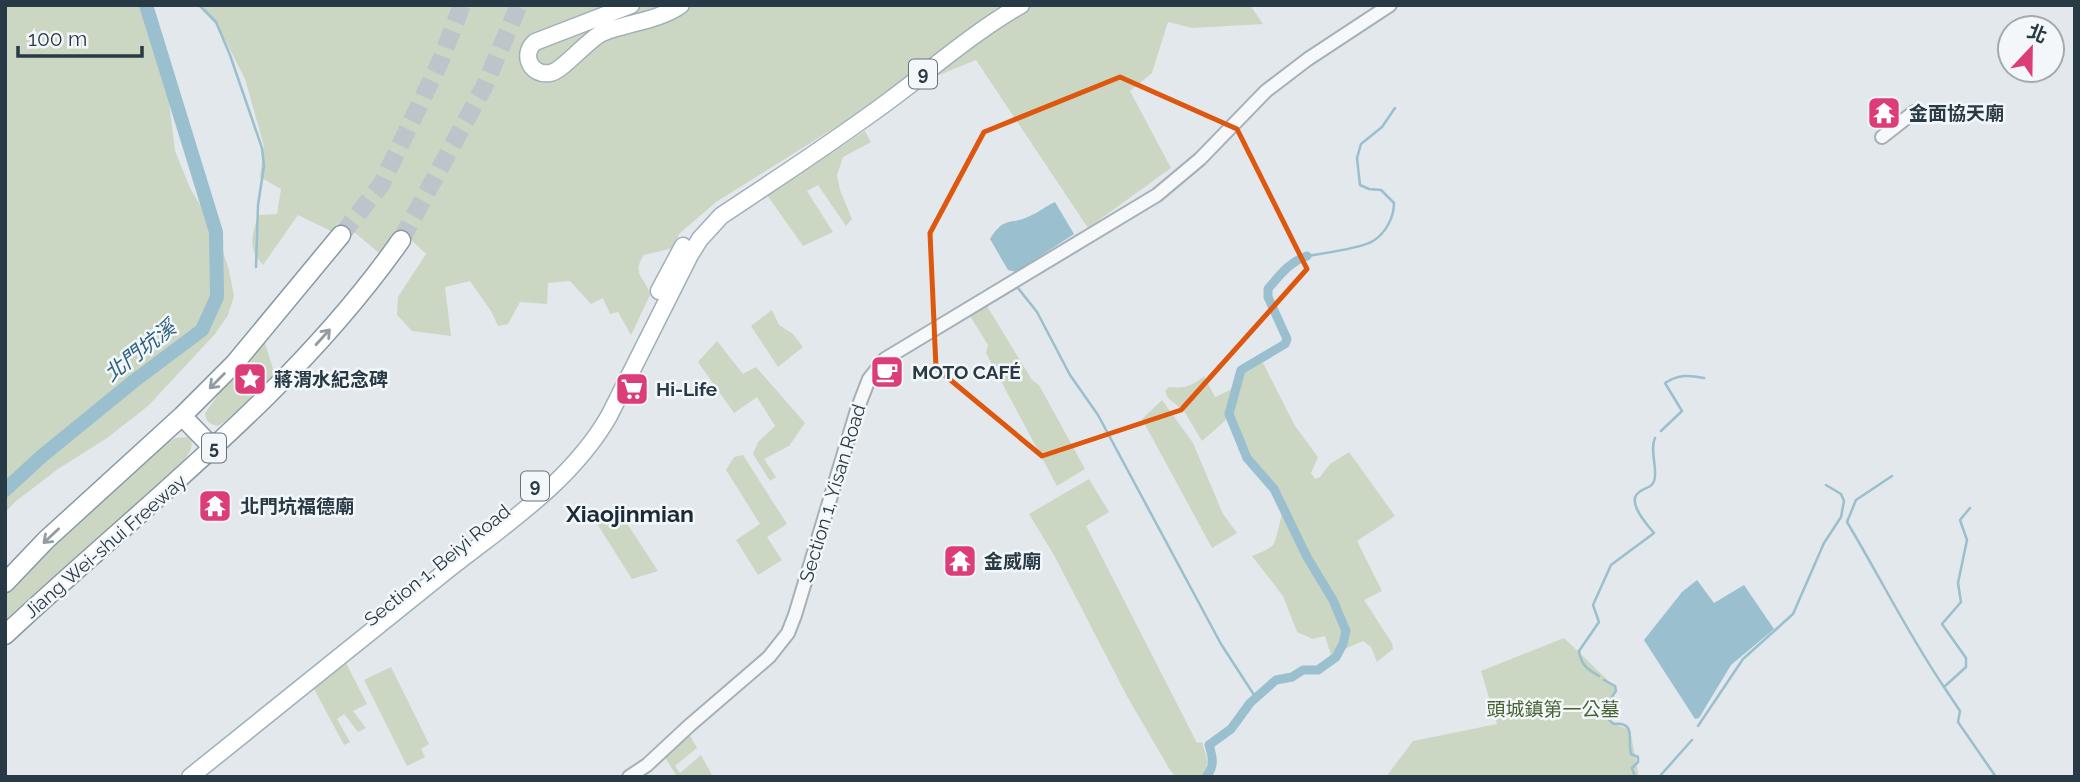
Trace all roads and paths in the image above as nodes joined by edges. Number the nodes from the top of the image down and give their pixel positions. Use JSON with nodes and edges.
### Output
{"nodes":[{"id":1,"x":631,"y":5,"type":"edge"},
{"id":2,"x":681,"y":5,"type":"edge"},
{"id":3,"x":1021,"y":5,"type":"edge"},
{"id":4,"x":1390,"y":5,"type":"edge"},
{"id":5,"x":1914,"y":111,"type":"dead end"},
{"id":6,"x":1882,"y":137,"type":"dead end"},
{"id":7,"x":826,"y":145,"type":"junction"},
{"id":8,"x":341,"y":235,"type":"tunnel mouth"},
{"id":9,"x":401,"y":240,"type":"tunnel mouth"},
{"id":10,"x":182,"y":416,"type":"junction"},
{"id":11,"x":214,"y":449,"type":"junction"},
{"id":12,"x":5,"y":583,"type":"edge"},
{"id":13,"x":5,"y":635,"type":"edge"},
{"id":14,"x":175,"y":777,"type":"edge"},
{"id":15,"x":190,"y":777,"type":"edge"},
{"id":16,"x":629,"y":777,"type":"edge"}],
"edges":[{"from":1,"to":2,"type":"main road"},
{"from":3,"to":7,"type":"main road","name":"Section 1, Beiyi Road","number":"9"},
{"from":4,"to":16,"type":"street","name":"Section 1, Yisan Road"},
{"from":5,"to":6,"type":"street"},
{"from":7,"to":14,"type":"main road","name":"Section 1, Beiyi Road","number":"9"},
{"from":7,"to":15,"type":"main road","name":"Section 1, Beiyi Road","number":"9"},
{"from":8,"to":10,"type":"highway","name":"Jiang Wei-shui Freeway","number":"5","one_way":true},
{"from":11,"to":9,"type":"highway","name":"Jiang Wei-shui Freeway","number":"5","one_way":true},
{"from":10,"to":11,"type":"highway","number":"5"},
{"from":10,"to":12,"type":"highway","name":"Jiang Wei-shui Freeway","number":"5","one_way":true},
{"from":11,"to":13,"type":"highway","name":"Jiang Wei-shui Freeway","number":"5"}]}
